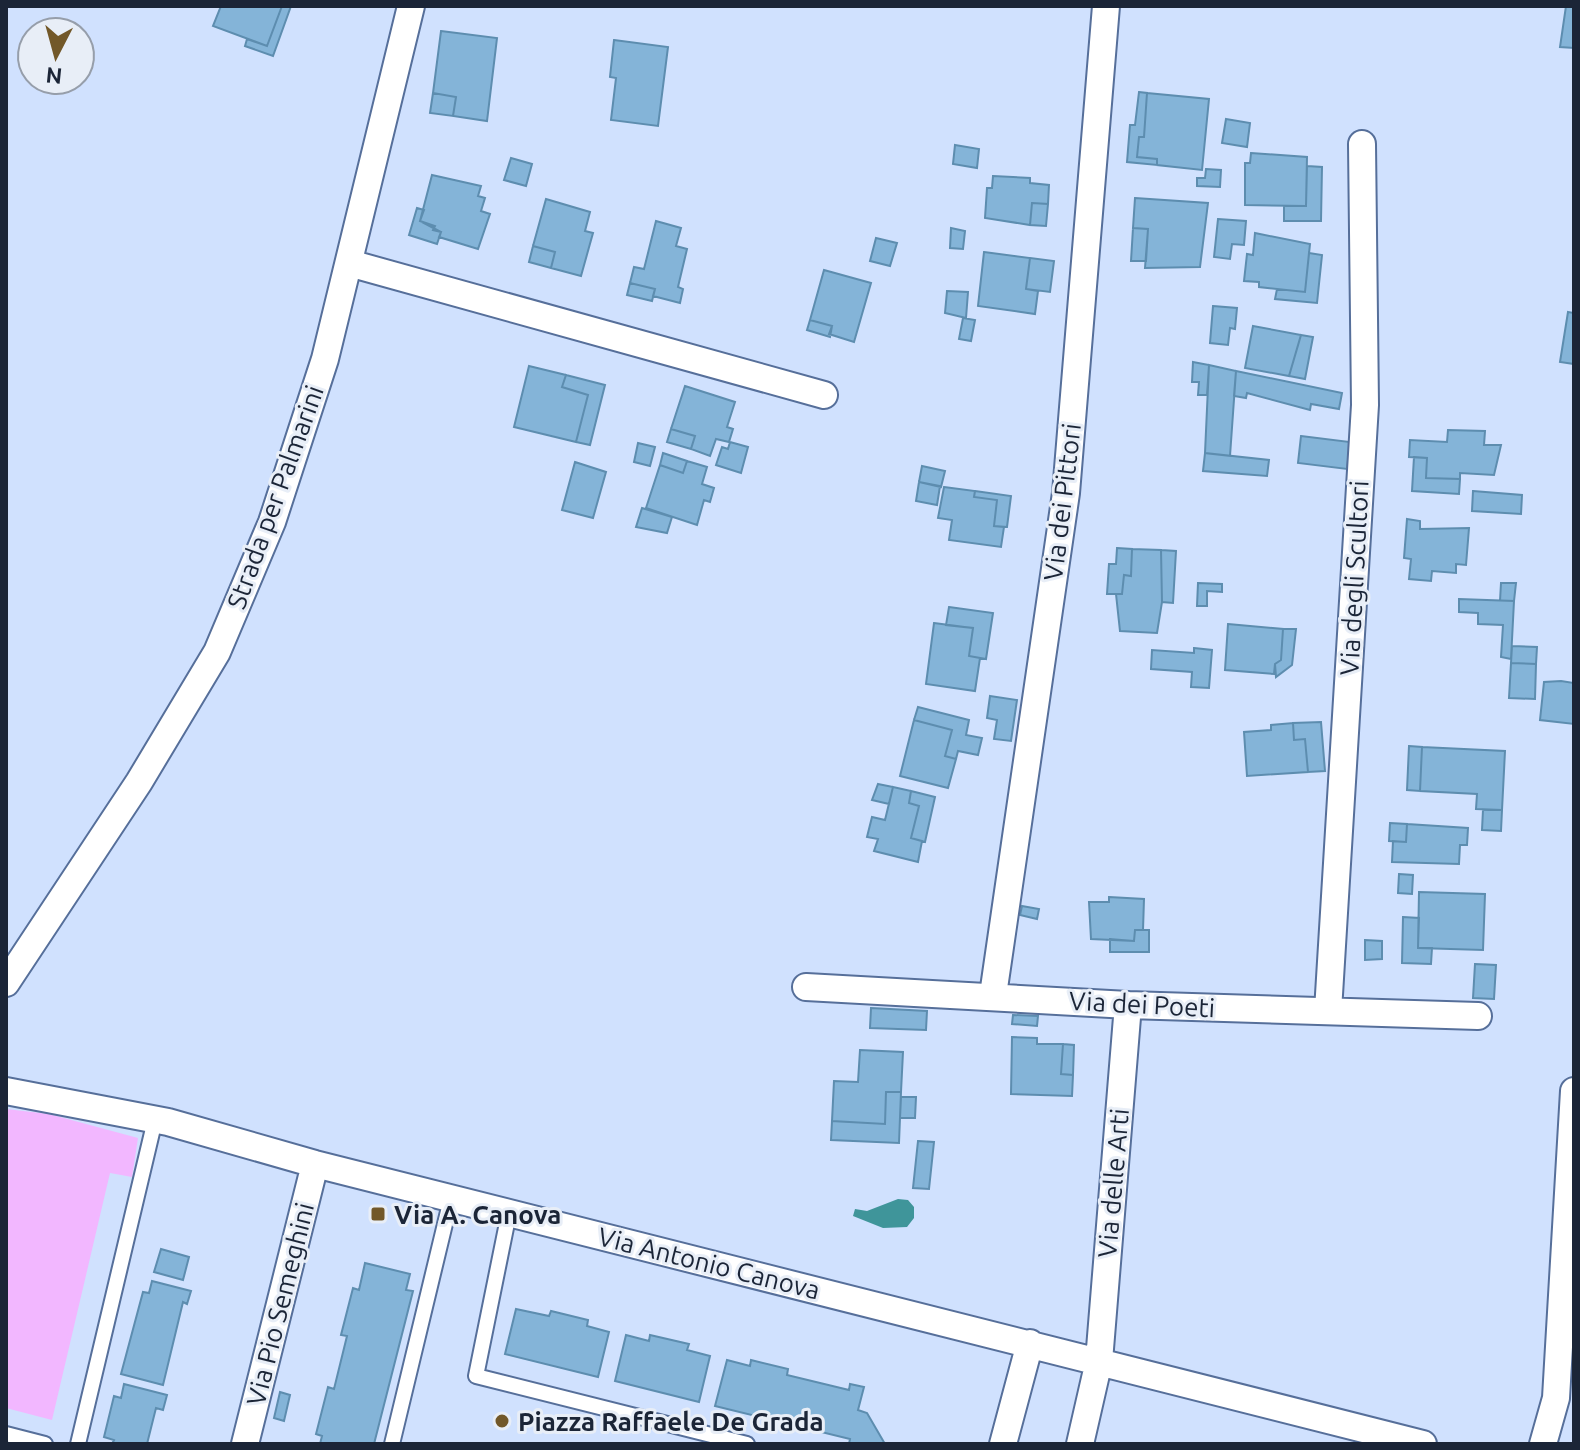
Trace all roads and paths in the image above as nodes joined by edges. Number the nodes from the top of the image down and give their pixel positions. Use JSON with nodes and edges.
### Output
{"nodes":[{"id":1,"x":411,"y":6,"type":"edge"},
{"id":2,"x":1106,"y":6,"type":"edge"},
{"id":3,"x":1362,"y":144,"type":"dead end"},
{"id":4,"x":349,"y":263,"type":"junction"},
{"id":5,"x":824,"y":395,"type":"dead end"},
{"id":6,"x":6,"y":983,"type":"edge"},
{"id":7,"x":806,"y":987,"type":"dead end"},
{"id":8,"x":993,"y":995,"type":"junction"},
{"id":9,"x":1128,"y":1005,"type":"junction"},
{"id":10,"x":1328,"y":1011,"type":"junction"},
{"id":11,"x":1478,"y":1016,"type":"dead end"},
{"id":12,"x":6,"y":1091,"type":"edge"},
{"id":13,"x":1574,"y":1091,"type":"edge"},
{"id":14,"x":155,"y":1120,"type":"junction"},
{"id":15,"x":315,"y":1164,"type":"junction"},
{"id":16,"x":451,"y":1199,"type":"junction"},
{"id":17,"x":509,"y":1213,"type":"junction"},
{"id":18,"x":1030,"y":1343,"type":"junction"},
{"id":19,"x":1099,"y":1361,"type":"junction"},
{"id":20,"x":6,"y":1434,"type":"edge"},
{"id":21,"x":45,"y":1444,"type":"edge"},
{"id":22,"x":78,"y":1444,"type":"edge"},
{"id":23,"x":245,"y":1444,"type":"edge"},
{"id":24,"x":392,"y":1444,"type":"edge"},
{"id":25,"x":747,"y":1444,"type":"edge"},
{"id":26,"x":1003,"y":1444,"type":"edge"},
{"id":27,"x":1080,"y":1444,"type":"edge"},
{"id":28,"x":1423,"y":1444,"type":"edge"},
{"id":29,"x":1543,"y":1444,"type":"edge"}],
"edges":[{"from":1,"to":4,"type":"street","name":"Strada per Palmarini"},
{"from":2,"to":8,"type":"street","name":"Via dei Pittori"},
{"from":3,"to":10,"type":"street","name":"Via degli Scultori"},
{"from":4,"to":5,"type":"street"},
{"from":4,"to":6,"type":"street","name":"Strada per Palmarini"},
{"from":7,"to":8,"type":"street","name":"Via dei Poeti"},
{"from":8,"to":9,"type":"street","name":"Via dei Poeti"},
{"from":9,"to":10,"type":"street","name":"Via dei Poeti"},
{"from":9,"to":19,"type":"street","name":"Via delle Arti"},
{"from":10,"to":11,"type":"street","name":"Via dei Poeti"},
{"from":12,"to":14,"type":"street","name":"Via Antonio Canova"},
{"from":13,"to":29,"type":"street"},
{"from":14,"to":15,"type":"street","name":"Via Antonio Canova"},
{"from":14,"to":22,"type":"lane"},
{"from":15,"to":16,"type":"street","name":"Via Antonio Canova"},
{"from":15,"to":23,"type":"street","name":"Via Pio Semeghini"},
{"from":16,"to":17,"type":"street","name":"Via Antonio Canova"},
{"from":16,"to":24,"type":"lane"},
{"from":17,"to":18,"type":"street","name":"Via Antonio Canova"},
{"from":17,"to":25,"type":"lane"},
{"from":18,"to":19,"type":"street","name":"Via Antonio Canova"},
{"from":18,"to":26,"type":"street"},
{"from":19,"to":27,"type":"street","name":"Via delle Arti"},
{"from":19,"to":28,"type":"street","name":"Via Antonio Canova"},
{"from":20,"to":21,"type":"lane"}]}
